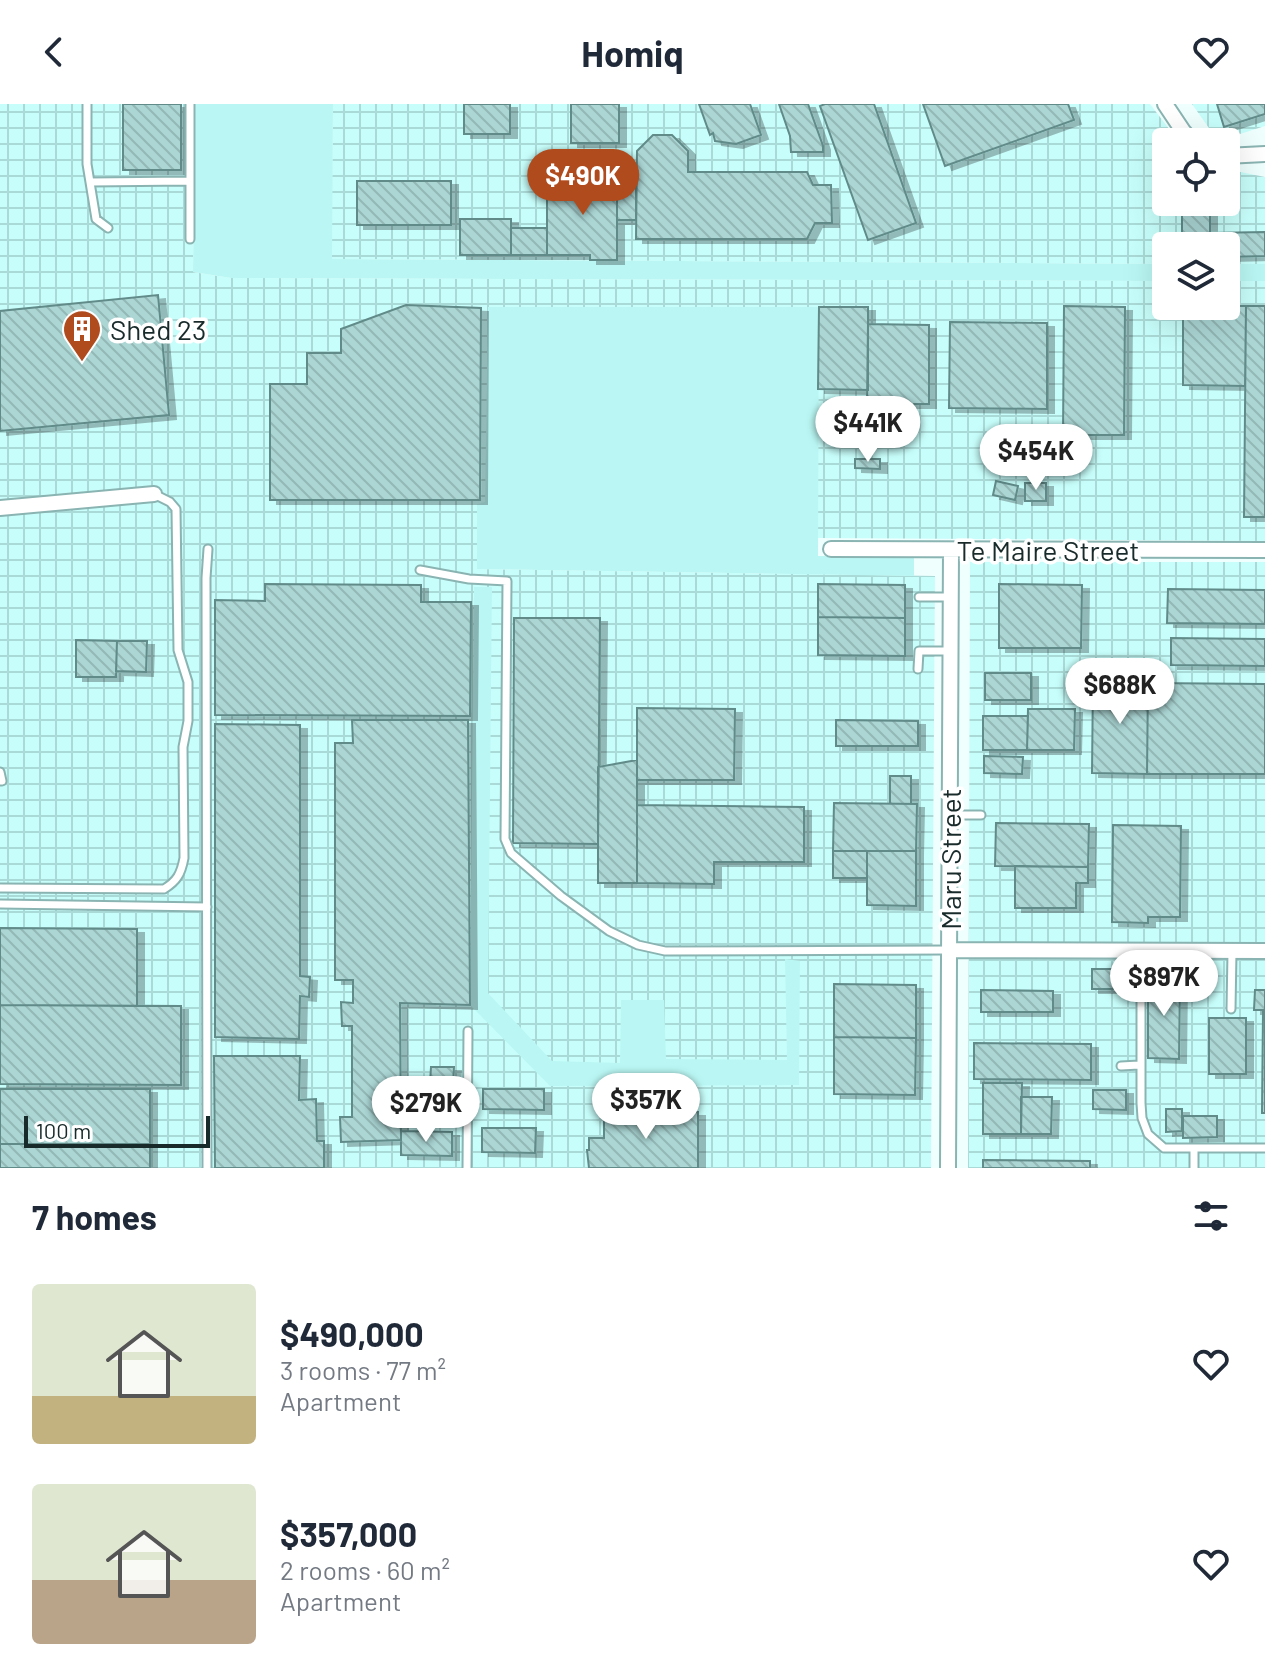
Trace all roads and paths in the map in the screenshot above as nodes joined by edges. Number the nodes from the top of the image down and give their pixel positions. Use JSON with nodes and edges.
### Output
{"nodes":[{"id":1,"x":87,"y":104,"type":"edge"},
{"id":2,"x":190,"y":104,"type":"edge"},
{"id":3,"x":1165,"y":104,"type":"edge"},
{"id":4,"x":1181,"y":128,"type":"edge"},
{"id":5,"x":1265,"y":154,"type":"edge"},
{"id":6,"x":1240,"y":155,"type":"edge"},
{"id":7,"x":189,"y":181,"type":"junction"},
{"id":8,"x":90,"y":182,"type":"junction"},
{"id":9,"x":108,"y":228,"type":"dead end"},
{"id":10,"x":190,"y":239,"type":"dead end"},
{"id":11,"x":154,"y":494,"type":"joint"},
{"id":12,"x":0,"y":508,"type":"edge"},
{"id":13,"x":208,"y":549,"type":"dead end"},
{"id":14,"x":831,"y":549,"type":"dead end"},
{"id":15,"x":951,"y":550,"type":"junction"},
{"id":16,"x":1265,"y":550,"type":"edge"},
{"id":17,"x":420,"y":570,"type":"dead end"},
{"id":18,"x":919,"y":597,"type":"dead end"},
{"id":19,"x":951,"y":597,"type":"junction"},
{"id":20,"x":950,"y":651,"type":"junction"},
{"id":21,"x":918,"y":669,"type":"dead end"},
{"id":22,"x":0,"y":772,"type":"edge"},
{"id":23,"x":0,"y":781,"type":"edge"},
{"id":24,"x":950,"y":815,"type":"junction"},
{"id":25,"x":981,"y":815,"type":"dead end"},
{"id":26,"x":0,"y":888,"type":"edge"},
{"id":27,"x":0,"y":904,"type":"edge"},
{"id":28,"x":207,"y":907,"type":"junction"},
{"id":29,"x":949,"y":950,"type":"junction"},
{"id":30,"x":1141,"y":951,"type":"junction"},
{"id":31,"x":1232,"y":951,"type":"junction"},
{"id":32,"x":1265,"y":951,"type":"edge"},
{"id":33,"x":1231,"y":1009,"type":"dead end"},
{"id":34,"x":468,"y":1031,"type":"dead end"},
{"id":35,"x":1139,"y":1065,"type":"junction"},
{"id":36,"x":1121,"y":1066,"type":"dead end"},
{"id":37,"x":1265,"y":1148,"type":"edge"},
{"id":38,"x":1194,"y":1149,"type":"junction"},
{"id":39,"x":207,"y":1168,"type":"edge"},
{"id":40,"x":467,"y":1168,"type":"edge"},
{"id":41,"x":948,"y":1168,"type":"edge"},
{"id":42,"x":1194,"y":1168,"type":"edge"}],
"edges":[{"from":1,"to":8,"type":"lane"},
{"from":2,"to":7,"type":"lane"},
{"from":3,"to":4,"type":"street"},
{"from":5,"to":6,"type":"street"},
{"from":7,"to":8,"type":"lane"},
{"from":7,"to":10,"type":"lane"},
{"from":8,"to":9,"type":"lane"},
{"from":11,"to":12,"type":"street"},
{"from":11,"to":26,"type":"lane"},
{"from":13,"to":28,"type":"lane"},
{"from":14,"to":15,"type":"street","name":"Te Maire Street"},
{"from":15,"to":16,"type":"street","name":"Te Maire Street"},
{"from":15,"to":19,"type":"street","name":"Maru Street"},
{"from":17,"to":29,"type":"lane"},
{"from":18,"to":19,"type":"lane"},
{"from":19,"to":20,"type":"street","name":"Maru Street"},
{"from":20,"to":21,"type":"lane"},
{"from":20,"to":24,"type":"street","name":"Maru Street"},
{"from":22,"to":23,"type":"lane"},
{"from":24,"to":25,"type":"lane"},
{"from":24,"to":29,"type":"street","name":"Maru Street"},
{"from":27,"to":28,"type":"lane"},
{"from":28,"to":39,"type":"lane"},
{"from":29,"to":30,"type":"street"},
{"from":29,"to":41,"type":"street","name":"Maru Street"},
{"from":30,"to":31,"type":"street"},
{"from":30,"to":35,"type":"lane"},
{"from":31,"to":32,"type":"street"},
{"from":31,"to":33,"type":"lane"},
{"from":34,"to":40,"type":"lane"},
{"from":35,"to":36,"type":"lane"},
{"from":35,"to":38,"type":"lane"},
{"from":37,"to":38,"type":"lane"},
{"from":38,"to":42,"type":"lane"}]}
